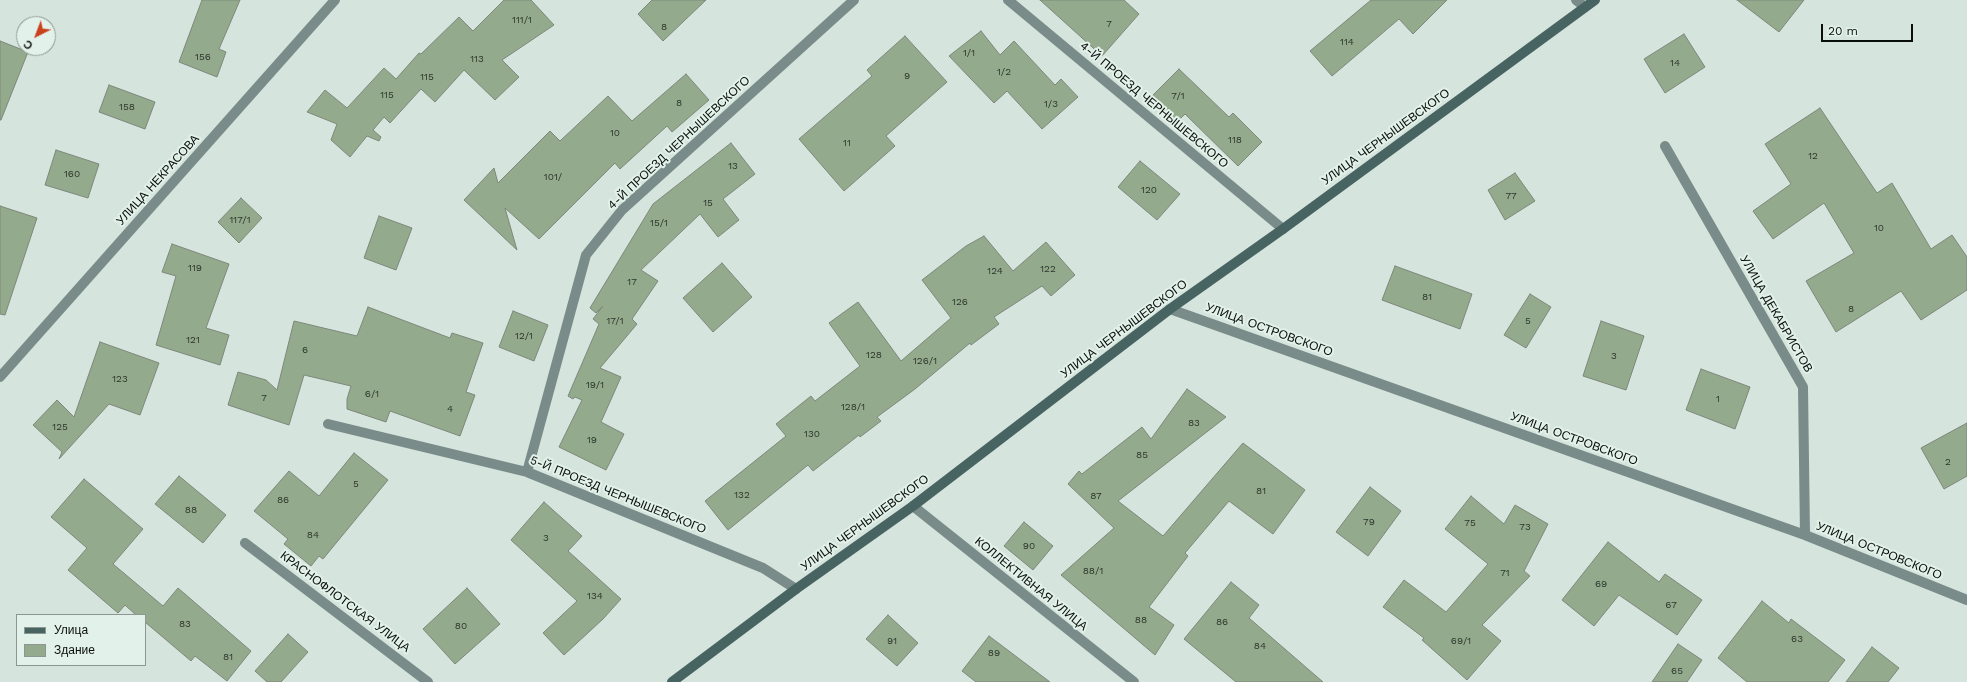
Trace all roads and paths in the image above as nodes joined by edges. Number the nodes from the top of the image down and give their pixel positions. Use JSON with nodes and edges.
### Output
{"nodes":[{"id":1,"x":334,"y":0,"type":"edge"},
{"id":2,"x":854,"y":0,"type":"edge"},
{"id":3,"x":1008,"y":0,"type":"edge"},
{"id":4,"x":1576,"y":0,"type":"edge"},
{"id":5,"x":1595,"y":0,"type":"edge"},
{"id":6,"x":1585,"y":8,"type":"junction"},
{"id":7,"x":1665,"y":146,"type":"dead end"},
{"id":8,"x":1283,"y":229,"type":"junction"},
{"id":9,"x":1170,"y":308,"type":"junction"},
{"id":10,"x":0,"y":378,"type":"edge"},
{"id":11,"x":328,"y":424,"type":"dead end"},
{"id":12,"x":527,"y":472,"type":"junction"},
{"id":13,"x":913,"y":506,"type":"junction"},
{"id":14,"x":1805,"y":535,"type":"junction"},
{"id":15,"x":245,"y":543,"type":"dead end"},
{"id":16,"x":796,"y":589,"type":"junction"},
{"id":17,"x":1967,"y":600,"type":"edge"},
{"id":18,"x":428,"y":682,"type":"edge"},
{"id":19,"x":672,"y":682,"type":"edge"},
{"id":20,"x":1134,"y":682,"type":"edge"}],
"edges":[{"from":1,"to":10,"type":"street","name":"УЛИЦА НЕКРАСОВА"},
{"from":2,"to":12,"type":"street","name":"4-Й ПРОЕЗД ЧЕРНЫШЕВСКОГО"},
{"from":3,"to":8,"type":"street","name":"4-Й ПРОЕЗД ЧЕРНЫШЕВСКОГО"},
{"from":4,"to":6,"type":"street"},
{"from":5,"to":6,"type":"street","name":"УЛИЦА ЧЕРНЫШЕВСКОГО"},
{"from":6,"to":8,"type":"street","name":"УЛИЦА ЧЕРНЫШЕВСКОГО"},
{"from":7,"to":14,"type":"street","name":"УЛИЦА ДЕКАБРИСТОВ"},
{"from":8,"to":9,"type":"street","name":"УЛИЦА ЧЕРНЫШЕВСКОГО"},
{"from":9,"to":13,"type":"street","name":"УЛИЦА ЧЕРНЫШЕВСКОГО"},
{"from":9,"to":14,"type":"street","name":"УЛИЦА ОСТРОВСКОГО"},
{"from":11,"to":12,"type":"street","name":"5-Й ПРОЕЗД ЧЕРНЫШЕВСКОГО"},
{"from":12,"to":16,"type":"street","name":"5-Й ПРОЕЗД ЧЕРНЫШЕВСКОГО"},
{"from":13,"to":16,"type":"street","name":"УЛИЦА ЧЕРНЫШЕВСКОГО"},
{"from":13,"to":20,"type":"street","name":"КОЛЛЕКТИВНАЯ УЛИЦА"},
{"from":14,"to":17,"type":"street","name":"УЛИЦА ОСТРОВСКОГО"},
{"from":15,"to":18,"type":"street","name":"КРАСНОФЛОТСКАЯ УЛИЦА"},
{"from":16,"to":19,"type":"street","name":"УЛИЦА ЧЕРНЫШЕВСКОГО"}]}
